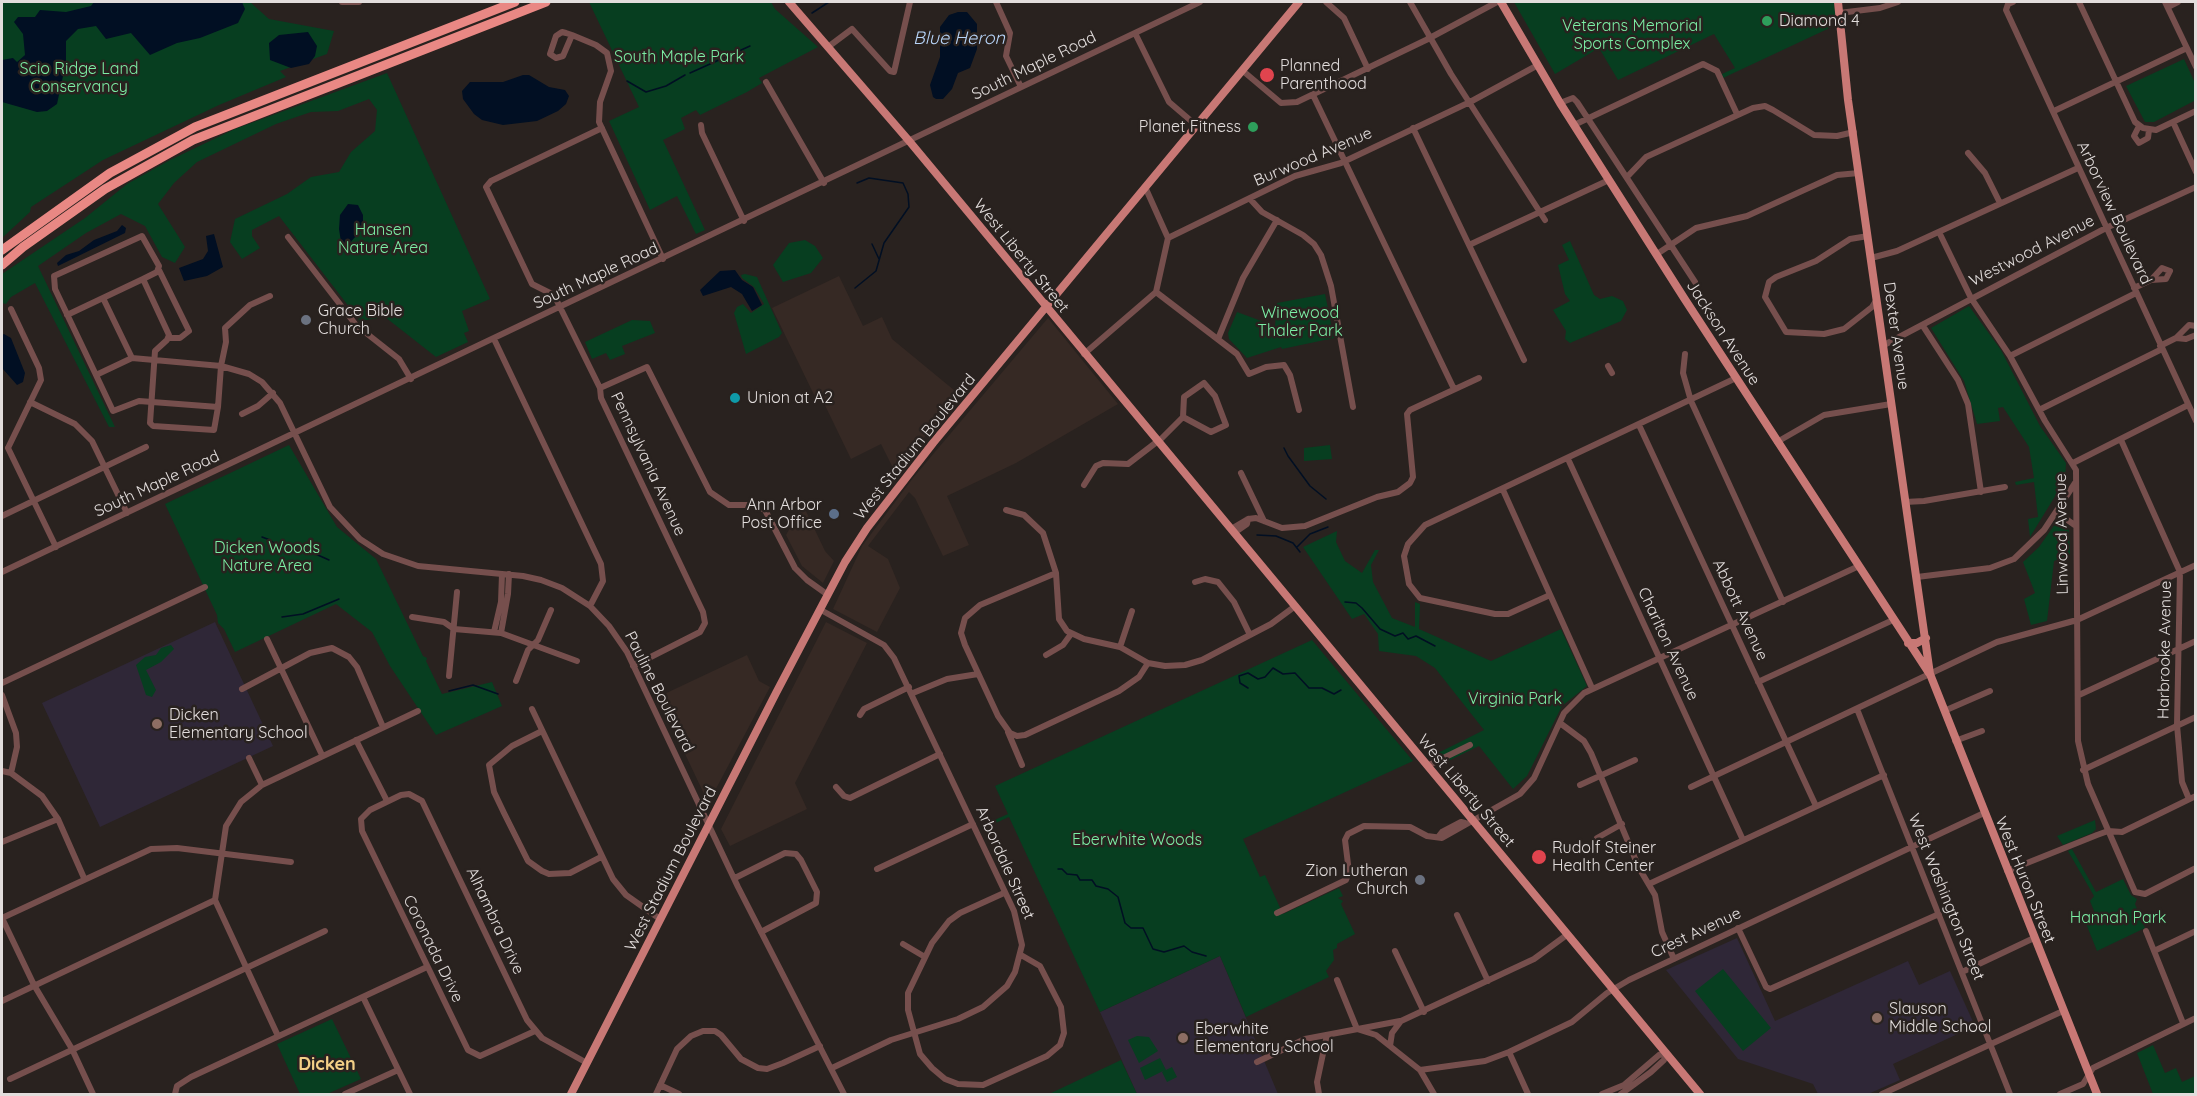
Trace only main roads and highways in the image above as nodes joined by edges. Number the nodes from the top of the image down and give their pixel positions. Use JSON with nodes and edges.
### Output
{"nodes":[{"id":1,"x":515,"y":2,"type":"edge"},
{"id":2,"x":546,"y":2,"type":"edge"},
{"id":3,"x":789,"y":2,"type":"edge"},
{"id":4,"x":1299,"y":2,"type":"edge"},
{"id":5,"x":1499,"y":2,"type":"edge"},
{"id":6,"x":1838,"y":2,"type":"edge"},
{"id":7,"x":2,"y":250,"type":"edge"},
{"id":8,"x":2,"y":266,"type":"edge"},
{"id":9,"x":1046,"y":308,"type":"junction"},
{"id":10,"x":1926,"y":638,"type":"junction"},
{"id":11,"x":1908,"y":643,"type":"junction"},
{"id":12,"x":1930,"y":674,"type":"junction"},
{"id":13,"x":571,"y":1095,"type":"edge"},
{"id":14,"x":1700,"y":1095,"type":"edge"},
{"id":15,"x":2097,"y":1095,"type":"edge"}],
"edges":[{"from":1,"to":7,"type":"highway"},
{"from":2,"to":8,"type":"highway"},
{"from":3,"to":9,"type":"main road","name":"West Liberty Street"},
{"from":4,"to":9,"type":"main road","name":"West Stadium Boulevard"},
{"from":5,"to":11,"type":"main road","name":"Jackson Avenue"},
{"from":6,"to":10,"type":"main road","name":"Dexter Avenue"},
{"from":9,"to":13,"type":"main road","name":"West Stadium Boulevard"},
{"from":9,"to":14,"type":"main road","name":"West Liberty Street"},
{"from":10,"to":11,"type":"main road"},
{"from":10,"to":12,"type":"main road","name":"Dexter Avenue"},
{"from":11,"to":12,"type":"main road","name":"Jackson Avenue"},
{"from":12,"to":15,"type":"main road","name":"West Huron Street"}]}
